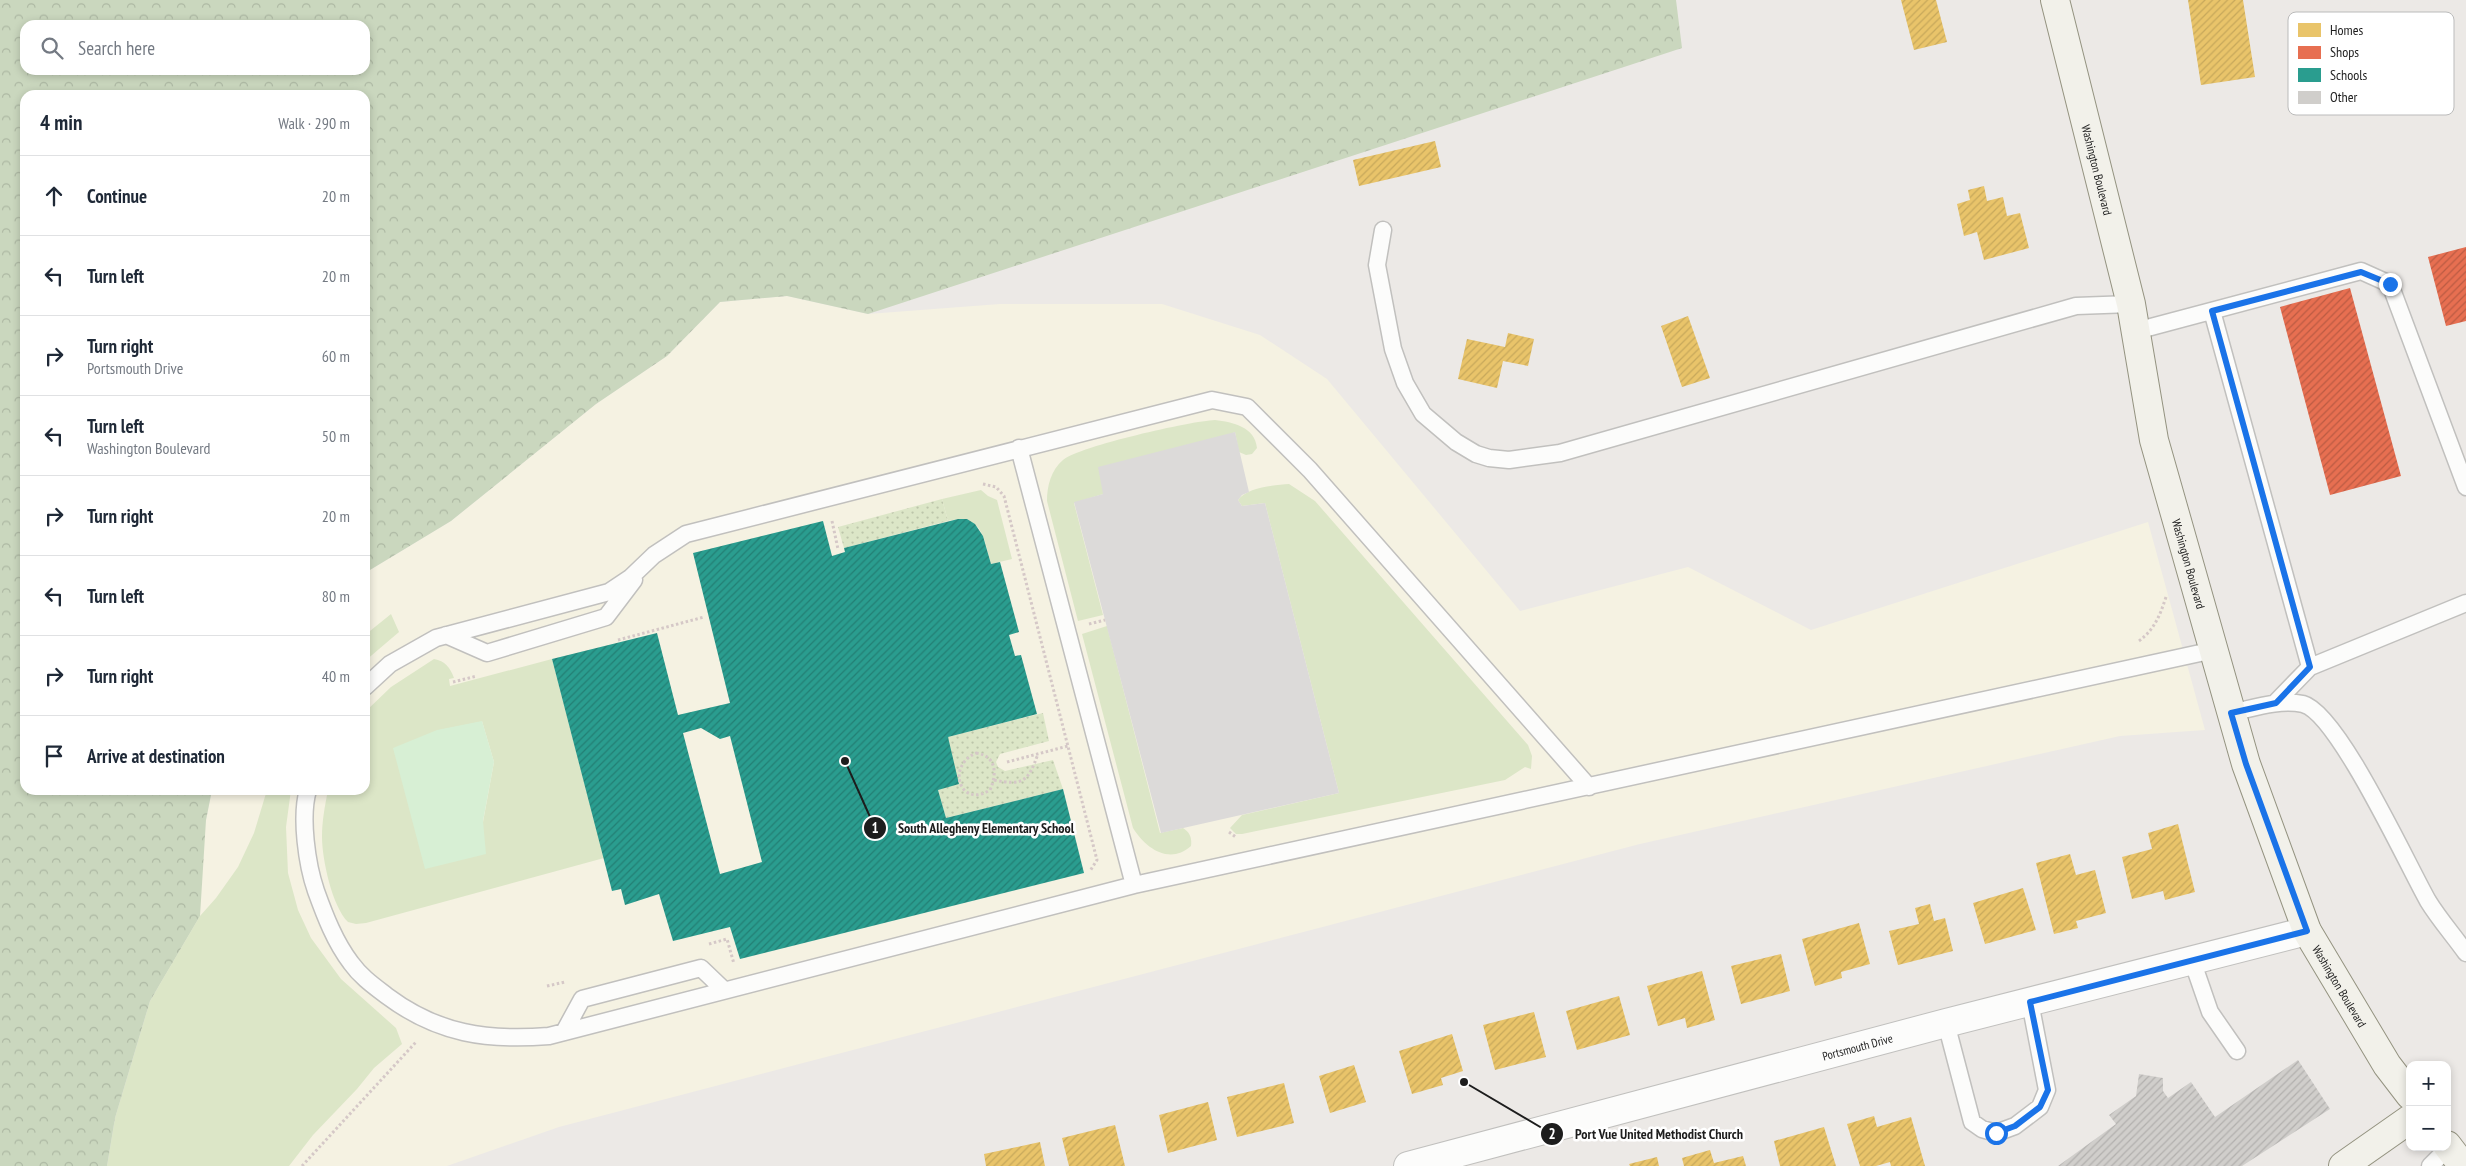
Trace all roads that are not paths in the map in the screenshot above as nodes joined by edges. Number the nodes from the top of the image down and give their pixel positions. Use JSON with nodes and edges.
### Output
{"nodes":[{"id":1,"x":2054,"y":0,"type":"edge"},
{"id":2,"x":1383,"y":230,"type":"dead end"},
{"id":3,"x":2131,"y":304,"type":"junction"},
{"id":4,"x":2212,"y":311,"type":"junction"},
{"id":5,"x":2136,"y":331,"type":"junction"},
{"id":6,"x":1019,"y":448,"type":"junction"},
{"id":7,"x":2466,"y":487,"type":"edge"},
{"id":8,"x":654,"y":555,"type":"junction"},
{"id":9,"x":2466,"y":602,"type":"edge"},
{"id":10,"x":446,"y":635,"type":"junction"},
{"id":11,"x":2214,"y":650,"type":"junction"},
{"id":12,"x":2310,"y":667,"type":"junction"},
{"id":13,"x":370,"y":683,"type":"edge"},
{"id":14,"x":2276,"y":703,"type":"junction"},
{"id":15,"x":2231,"y":713,"type":"junction"},
{"id":16,"x":1589,"y":787,"type":"junction"},
{"id":17,"x":308,"y":795,"type":"edge"},
{"id":18,"x":1134,"y":885,"type":"junction"},
{"id":19,"x":2307,"y":931,"type":"junction"},
{"id":20,"x":2466,"y":954,"type":"edge"},
{"id":21,"x":2192,"y":960,"type":"junction"},
{"id":22,"x":724,"y":990,"type":"junction"},
{"id":23,"x":2030,"y":1002,"type":"junction"},
{"id":24,"x":1946,"y":1023,"type":"junction"},
{"id":25,"x":564,"y":1032,"type":"junction"},
{"id":26,"x":2238,"y":1051,"type":"dead end"},
{"id":27,"x":2406,"y":1090,"type":"edge"},
{"id":28,"x":2406,"y":1122,"type":"edge"},
{"id":29,"x":2453,"y":1152,"type":"edge"},
{"id":30,"x":1408,"y":1166,"type":"edge"},
{"id":31,"x":2344,"y":1166,"type":"edge"},
{"id":32,"x":2430,"y":1166,"type":"edge"}],
"edges":[{"from":1,"to":3,"type":"street","name":"Washington Boulevard"},
{"from":2,"to":3,"type":"lane"},
{"from":3,"to":5,"type":"street","name":"Washington Boulevard"},
{"from":4,"to":5,"type":"lane"},
{"from":4,"to":7,"type":"lane"},
{"from":4,"to":12,"type":"lane"},
{"from":5,"to":11,"type":"street","name":"Washington Boulevard"},
{"from":6,"to":8,"type":"lane"},
{"from":6,"to":16,"type":"lane"},
{"from":6,"to":18,"type":"lane"},
{"from":8,"to":10,"type":"lane"},
{"from":8,"to":10,"type":"lane"},
{"from":9,"to":12,"type":"lane"},
{"from":10,"to":13,"type":"lane"},
{"from":11,"to":15,"type":"street","name":"Washington Boulevard"},
{"from":11,"to":16,"type":"lane"},
{"from":12,"to":14,"type":"lane"},
{"from":14,"to":15,"type":"lane"},
{"from":14,"to":20,"type":"lane"},
{"from":15,"to":19,"type":"street","name":"Washington Boulevard"},
{"from":16,"to":18,"type":"lane"},
{"from":17,"to":25,"type":"lane"},
{"from":18,"to":22,"type":"lane"},
{"from":19,"to":21,"type":"street","name":"Portsmouth Drive"},
{"from":19,"to":27,"type":"street","name":"Washington Boulevard"},
{"from":21,"to":23,"type":"street","name":"Portsmouth Drive"},
{"from":21,"to":26,"type":"lane"},
{"from":22,"to":25,"type":"lane"},
{"from":22,"to":25,"type":"lane"},
{"from":23,"to":24,"type":"street","name":"Portsmouth Drive"},
{"from":23,"to":24,"type":"lane"},
{"from":24,"to":30,"type":"street","name":"Portsmouth Drive"},
{"from":28,"to":31,"type":"street"},
{"from":29,"to":32,"type":"lane"}]}
